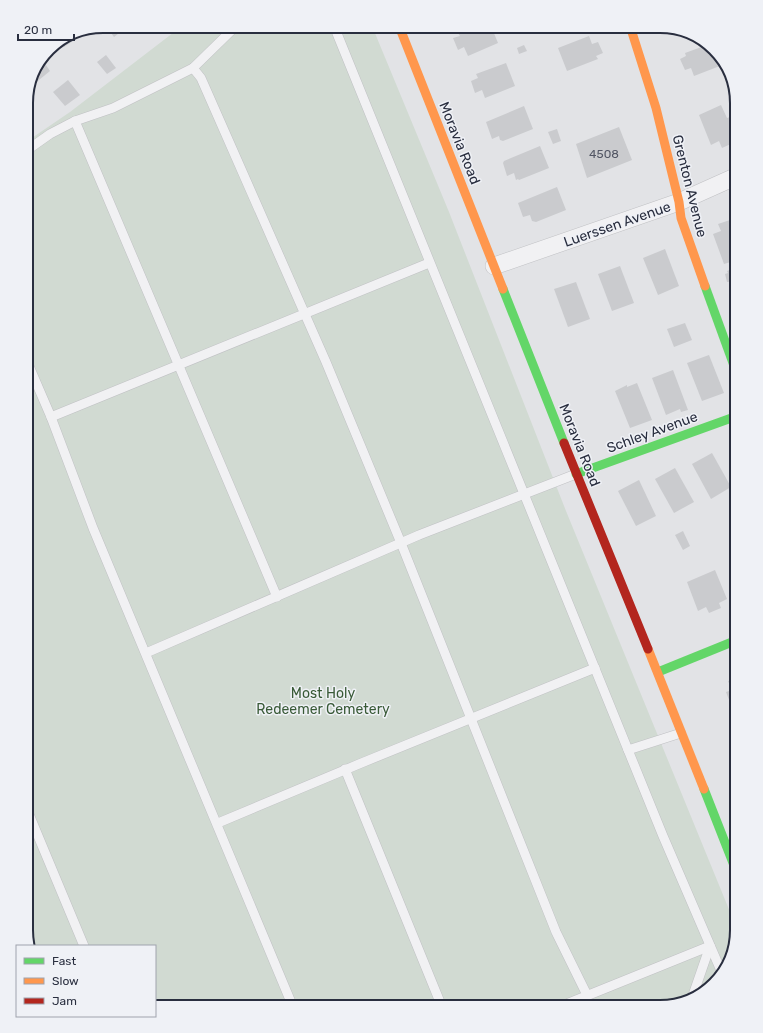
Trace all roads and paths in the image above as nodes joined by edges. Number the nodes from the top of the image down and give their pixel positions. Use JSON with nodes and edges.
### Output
{"nodes":[{"id":1,"x":229,"y":33,"type":"edge"},
{"id":2,"x":337,"y":33,"type":"edge"},
{"id":3,"x":402,"y":33,"type":"edge"},
{"id":4,"x":632,"y":33,"type":"edge"},
{"id":5,"x":193,"y":68,"type":"junction"},
{"id":6,"x":75,"y":121,"type":"junction"},
{"id":7,"x":33,"y":147,"type":"edge"},
{"id":8,"x":730,"y":179,"type":"edge"},
{"id":9,"x":680,"y":202,"type":"junction"},
{"id":10,"x":429,"y":263,"type":"junction"},
{"id":11,"x":494,"y":266,"type":"junction"},
{"id":12,"x":304,"y":315,"type":"junction"},
{"id":13,"x":730,"y":354,"type":"edge"},
{"id":14,"x":179,"y":366,"type":"junction"},
{"id":15,"x":33,"y":375,"type":"edge"},
{"id":16,"x":51,"y":417,"type":"junction"},
{"id":17,"x":730,"y":419,"type":"edge"},
{"id":18,"x":576,"y":474,"type":"junction"},
{"id":19,"x":525,"y":494,"type":"junction"},
{"id":20,"x":401,"y":543,"type":"junction"},
{"id":21,"x":277,"y":597,"type":"junction"},
{"id":22,"x":730,"y":643,"type":"edge"},
{"id":23,"x":146,"y":653,"type":"junction"},
{"id":24,"x":595,"y":668,"type":"junction"},
{"id":25,"x":658,"y":672,"type":"junction"},
{"id":26,"x":472,"y":720,"type":"junction"},
{"id":27,"x":680,"y":733,"type":"junction"},
{"id":28,"x":628,"y":750,"type":"junction"},
{"id":29,"x":345,"y":769,"type":"junction"},
{"id":30,"x":218,"y":823,"type":"junction"},
{"id":31,"x":33,"y":824,"type":"edge"},
{"id":32,"x":730,"y":856,"type":"edge"},
{"id":33,"x":84,"y":945,"type":"edge"},
{"id":34,"x":710,"y":946,"type":"junction"},
{"id":35,"x":719,"y":968,"type":"edge"},
{"id":36,"x":694,"y":991,"type":"edge"},
{"id":37,"x":587,"y":995,"type":"junction"},
{"id":38,"x":291,"y":1000,"type":"edge"},
{"id":39,"x":439,"y":1000,"type":"edge"},
{"id":40,"x":575,"y":1000,"type":"edge"}],
"edges":[{"from":1,"to":5,"type":"lane"},
{"from":2,"to":10,"type":"lane"},
{"from":3,"to":11,"type":"main road","name":"Moravia Road"},
{"from":4,"to":9,"type":"main road","name":"Grenton Avenue"},
{"from":5,"to":6,"type":"lane"},
{"from":5,"to":12,"type":"lane"},
{"from":6,"to":7,"type":"lane"},
{"from":6,"to":14,"type":"lane"},
{"from":8,"to":9,"type":"street","name":"Luerssen Avenue"},
{"from":9,"to":11,"type":"street","name":"Luerssen Avenue"},
{"from":9,"to":13,"type":"main road","name":"Grenton Avenue"},
{"from":10,"to":12,"type":"lane"},
{"from":10,"to":19,"type":"lane"},
{"from":11,"to":18,"type":"main road","name":"Moravia Road"},
{"from":12,"to":14,"type":"lane"},
{"from":12,"to":20,"type":"lane"},
{"from":14,"to":16,"type":"lane"},
{"from":14,"to":21,"type":"lane"},
{"from":15,"to":16,"type":"lane"},
{"from":16,"to":23,"type":"lane"},
{"from":17,"to":18,"type":"main road","name":"Schley Avenue"},
{"from":18,"to":19,"type":"lane"},
{"from":18,"to":25,"type":"main road","name":"Moravia Road"},
{"from":19,"to":20,"type":"lane"},
{"from":19,"to":24,"type":"lane"},
{"from":20,"to":21,"type":"lane"},
{"from":20,"to":26,"type":"lane"},
{"from":21,"to":23,"type":"lane"},
{"from":22,"to":25,"type":"main road"},
{"from":23,"to":30,"type":"lane"},
{"from":24,"to":26,"type":"lane"},
{"from":24,"to":28,"type":"lane"},
{"from":25,"to":27,"type":"main road","name":"Moravia Road"},
{"from":26,"to":29,"type":"lane"},
{"from":26,"to":37,"type":"lane"},
{"from":27,"to":28,"type":"lane"},
{"from":27,"to":32,"type":"main road","name":"Moravia Road"},
{"from":28,"to":34,"type":"lane"},
{"from":29,"to":30,"type":"lane"},
{"from":29,"to":39,"type":"lane"},
{"from":30,"to":38,"type":"lane"},
{"from":31,"to":33,"type":"lane"},
{"from":34,"to":35,"type":"lane"},
{"from":34,"to":36,"type":"lane"},
{"from":34,"to":37,"type":"lane"},
{"from":37,"to":40,"type":"lane"}]}
